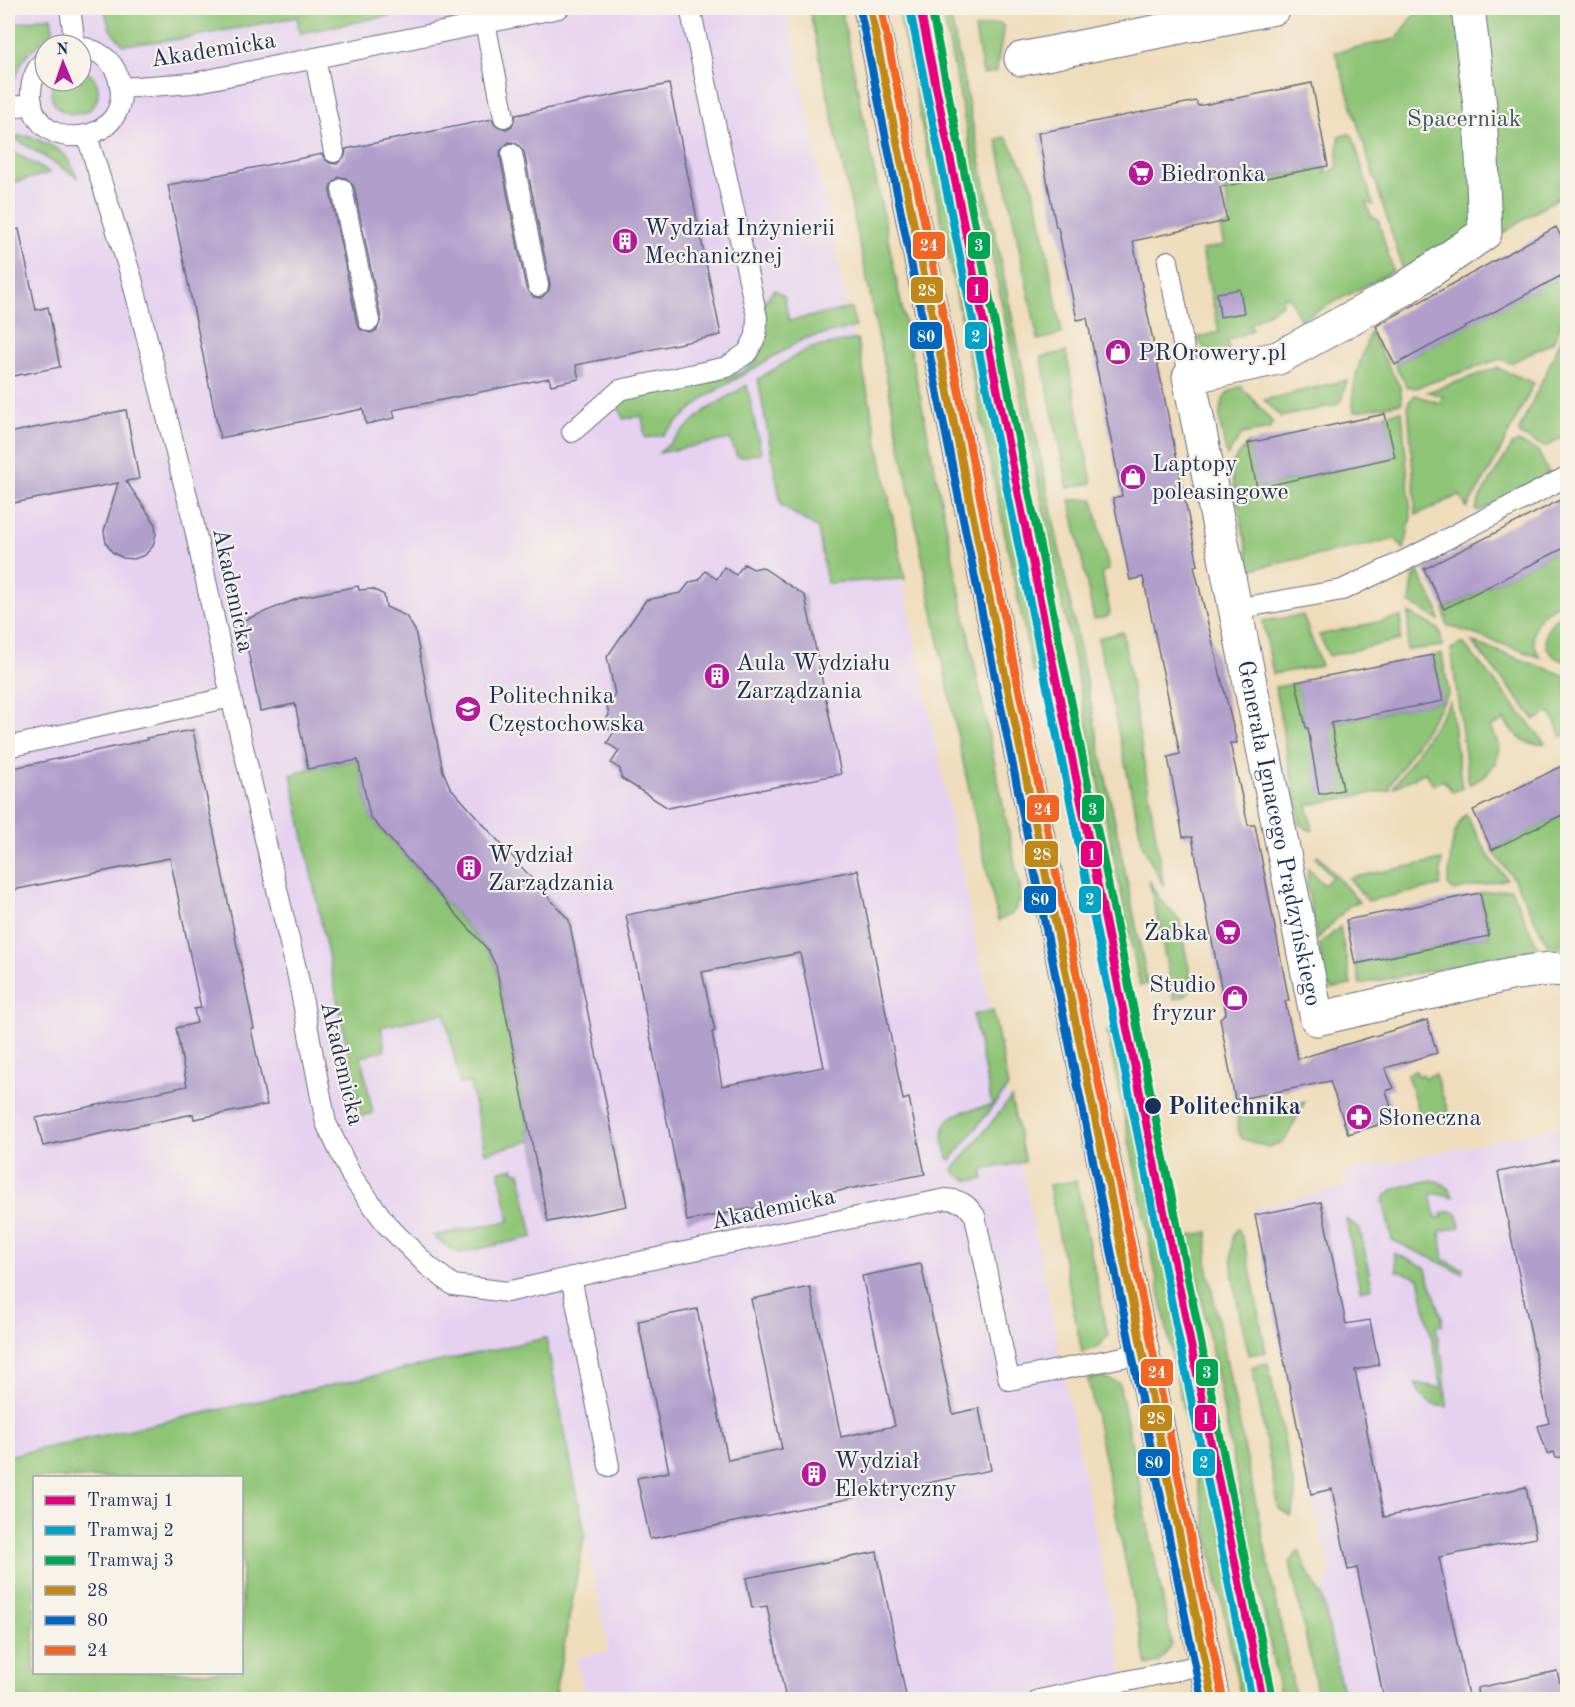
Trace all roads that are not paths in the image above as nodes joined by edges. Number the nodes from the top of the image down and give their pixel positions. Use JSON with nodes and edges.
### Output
{"nodes":[{"id":1,"x":70,"y":8,"type":"edge"},
{"id":2,"x":559,"y":8,"type":"edge"},
{"id":3,"x":690,"y":8,"type":"edge"},
{"id":4,"x":870,"y":8,"type":"edge"},
{"id":5,"x":1274,"y":8,"type":"edge"},
{"id":6,"x":1468,"y":8,"type":"edge"},
{"id":7,"x":485,"y":23,"type":"junction"},
{"id":8,"x":73,"y":33,"type":"edge"},
{"id":9,"x":93,"y":51,"type":"edge"},
{"id":10,"x":315,"y":58,"type":"junction"},
{"id":11,"x":1021,"y":59,"type":"dead end"},
{"id":12,"x":33,"y":80,"type":"edge"},
{"id":13,"x":121,"y":88,"type":"junction"},
{"id":14,"x":32,"y":102,"type":"junction"},
{"id":15,"x":8,"y":110,"type":"edge"},
{"id":16,"x":504,"y":117,"type":"dead end"},
{"id":17,"x":87,"y":136,"type":"junction"},
{"id":18,"x":334,"y":152,"type":"dead end"},
{"id":19,"x":512,"y":154,"type":"dead end"},
{"id":20,"x":342,"y":189,"type":"dead end"},
{"id":21,"x":1168,"y":261,"type":"dead end"},
{"id":22,"x":538,"y":286,"type":"dead end"},
{"id":23,"x":369,"y":321,"type":"dead end"},
{"id":24,"x":1189,"y":377,"type":"junction"},
{"id":25,"x":572,"y":432,"type":"dead end"},
{"id":26,"x":1568,"y":476,"type":"edge"},
{"id":27,"x":1235,"y":609,"type":"junction"},
{"id":28,"x":231,"y":697,"type":"junction"},
{"id":29,"x":8,"y":747,"type":"edge"},
{"id":30,"x":1568,"y":970,"type":"edge"},
{"id":31,"x":571,"y":1278,"type":"junction"},
{"id":32,"x":1143,"y":1353,"type":"junction"},
{"id":33,"x":609,"y":1466,"type":"dead end"},
{"id":34,"x":1206,"y":1664,"type":"junction"},
{"id":35,"x":1039,"y":1700,"type":"edge"},
{"id":36,"x":1213,"y":1700,"type":"edge"}],
"edges":[{"from":1,"to":8,"type":"lane"},
{"from":2,"to":7,"type":"lane","name":"Akademicka"},
{"from":3,"to":25,"type":"lane"},
{"from":4,"to":32,"type":"main road"},
{"from":5,"to":11,"type":"main road"},
{"from":6,"to":24,"type":"main road"},
{"from":7,"to":10,"type":"lane","name":"Akademicka"},
{"from":7,"to":16,"type":"lane"},
{"from":9,"to":13,"type":"lane"},
{"from":10,"to":13,"type":"lane","name":"Akademicka"},
{"from":10,"to":18,"type":"lane"},
{"from":12,"to":14,"type":"lane"},
{"from":13,"to":17,"type":"lane"},
{"from":14,"to":15,"type":"lane"},
{"from":14,"to":17,"type":"lane"},
{"from":17,"to":28,"type":"lane","name":"Akademicka"},
{"from":19,"to":22,"type":"lane"},
{"from":20,"to":23,"type":"lane"},
{"from":21,"to":24,"type":"lane"},
{"from":24,"to":27,"type":"main road","name":"Generała Ignacego Prądzyńskiego"},
{"from":26,"to":27,"type":"lane"},
{"from":27,"to":30,"type":"main road","name":"Generała Ignacego Prądzyńskiego"},
{"from":28,"to":29,"type":"lane"},
{"from":28,"to":31,"type":"lane","name":"Akademicka"},
{"from":31,"to":32,"type":"lane","name":"Akademicka"},
{"from":31,"to":33,"type":"lane"},
{"from":32,"to":34,"type":"main road"},
{"from":34,"to":35,"type":"lane"},
{"from":34,"to":36,"type":"main road"}]}
